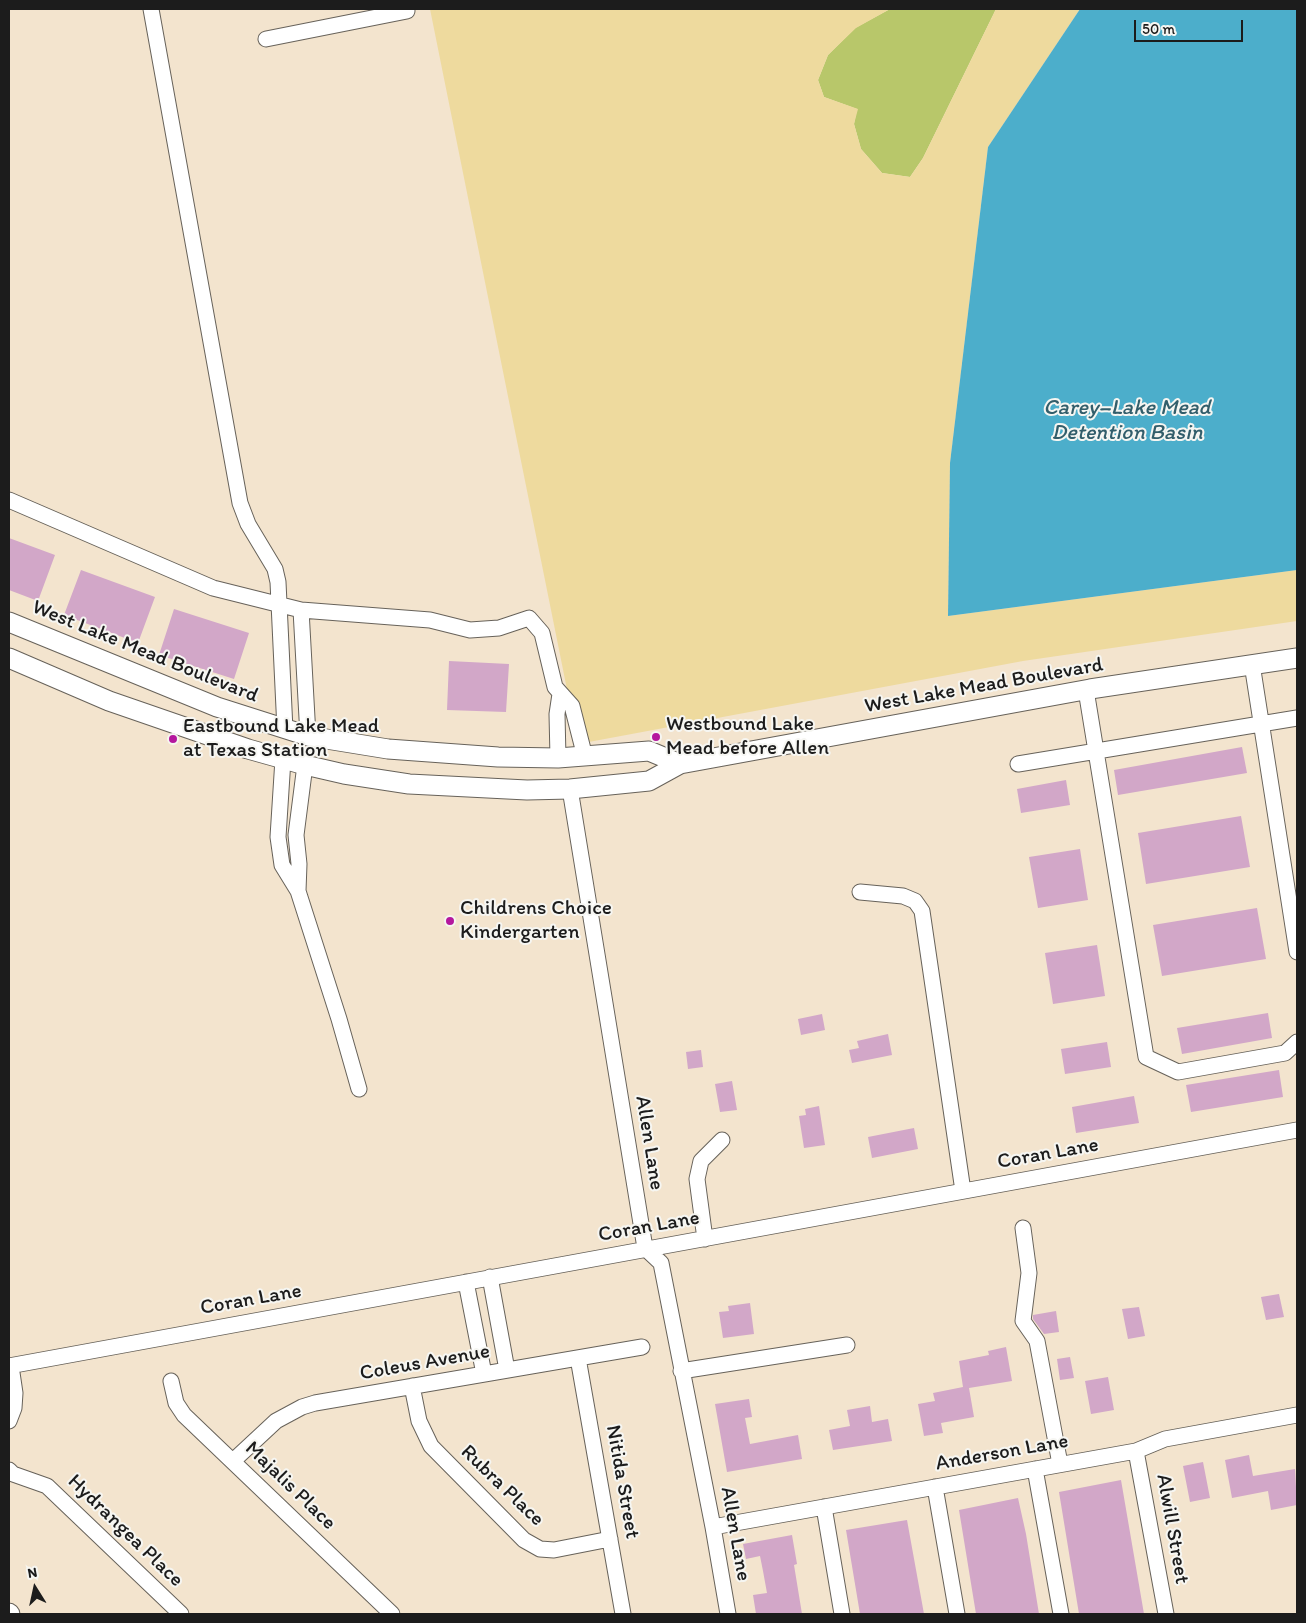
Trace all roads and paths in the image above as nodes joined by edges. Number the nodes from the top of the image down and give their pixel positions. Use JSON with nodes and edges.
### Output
{"nodes":[{"id":1,"x":151,"y":9,"type":"edge"},
{"id":2,"x":407,"y":11,"type":"dead end"},
{"id":3,"x":266,"y":39,"type":"dead end"},
{"id":4,"x":9,"y":500,"type":"edge"},
{"id":5,"x":279,"y":604,"type":"junction"},
{"id":6,"x":300,"y":610,"type":"junction"},
{"id":7,"x":9,"y":622,"type":"edge"},
{"id":8,"x":9,"y":658,"type":"edge"},
{"id":9,"x":1297,"y":658,"type":"edge"},
{"id":10,"x":1252,"y":664,"type":"junction"},
{"id":11,"x":1086,"y":690,"type":"junction"},
{"id":12,"x":560,"y":694,"type":"junction"},
{"id":13,"x":1297,"y":718,"type":"edge"},
{"id":14,"x":1262,"y":724,"type":"junction"},
{"id":15,"x":285,"y":730,"type":"junction"},
{"id":16,"x":308,"y":736,"type":"junction"},
{"id":17,"x":1096,"y":752,"type":"junction"},
{"id":18,"x":585,"y":757,"type":"junction"},
{"id":19,"x":558,"y":758,"type":"junction"},
{"id":20,"x":283,"y":759,"type":"junction"},
{"id":21,"x":680,"y":764,"type":"junction"},
{"id":22,"x":1018,"y":764,"type":"dead end"},
{"id":23,"x":305,"y":765,"type":"junction"},
{"id":24,"x":570,"y":789,"type":"junction"},
{"id":25,"x":298,"y":891,"type":"junction"},
{"id":26,"x":860,"y":892,"type":"dead end"},
{"id":27,"x":1297,"y":952,"type":"edge"},
{"id":28,"x":1297,"y":1042,"type":"edge"},
{"id":29,"x":359,"y":1088,"type":"dead end"},
{"id":30,"x":1297,"y":1130,"type":"edge"},
{"id":31,"x":722,"y":1140,"type":"dead end"},
{"id":32,"x":963,"y":1191,"type":"junction"},
{"id":33,"x":1023,"y":1228,"type":"dead end"},
{"id":34,"x":706,"y":1239,"type":"junction"},
{"id":35,"x":645,"y":1248,"type":"junction"},
{"id":36,"x":490,"y":1277,"type":"junction"},
{"id":37,"x":466,"y":1282,"type":"junction"},
{"id":38,"x":847,"y":1345,"type":"dead end"},
{"id":39,"x":642,"y":1347,"type":"dead end"},
{"id":40,"x":578,"y":1358,"type":"junction"},
{"id":41,"x":10,"y":1366,"type":"edge"},
{"id":42,"x":508,"y":1370,"type":"junction"},
{"id":43,"x":681,"y":1371,"type":"junction"},
{"id":44,"x":484,"y":1374,"type":"junction"},
{"id":45,"x":171,"y":1381,"type":"dead end"},
{"id":46,"x":412,"y":1386,"type":"junction"},
{"id":47,"x":1297,"y":1416,"type":"edge"},
{"id":48,"x":9,"y":1421,"type":"edge"},
{"id":49,"x":1136,"y":1452,"type":"junction"},
{"id":50,"x":233,"y":1461,"type":"junction"},
{"id":51,"x":1060,"y":1464,"type":"junction"},
{"id":52,"x":1035,"y":1469,"type":"junction"},
{"id":53,"x":9,"y":1470,"type":"edge"},
{"id":54,"x":935,"y":1487,"type":"junction"},
{"id":55,"x":824,"y":1507,"type":"junction"},
{"id":56,"x":713,"y":1527,"type":"junction"},
{"id":57,"x":610,"y":1539,"type":"junction"},
{"id":58,"x":181,"y":1614,"type":"edge"},
{"id":59,"x":392,"y":1614,"type":"edge"},
{"id":60,"x":623,"y":1614,"type":"edge"},
{"id":61,"x":728,"y":1614,"type":"edge"},
{"id":62,"x":842,"y":1614,"type":"edge"},
{"id":63,"x":956,"y":1614,"type":"edge"},
{"id":64,"x":1060,"y":1614,"type":"edge"},
{"id":65,"x":1166,"y":1614,"type":"edge"}],
"edges":[{"from":1,"to":5,"type":"street"},
{"from":2,"to":3,"type":"street"},
{"from":4,"to":5,"type":"street"},
{"from":5,"to":6,"type":"street"},
{"from":5,"to":15,"type":"street"},
{"from":6,"to":12,"type":"street"},
{"from":6,"to":16,"type":"street"},
{"from":7,"to":15,"type":"main road","name":"West Lake Mead Boulevard"},
{"from":8,"to":20,"type":"main road","name":"West Lake Mead Boulevard"},
{"from":9,"to":10,"type":"main road","name":"West Lake Mead Boulevard"},
{"from":10,"to":11,"type":"main road","name":"West Lake Mead Boulevard"},
{"from":10,"to":14,"type":"street"},
{"from":11,"to":17,"type":"street"},
{"from":11,"to":21,"type":"main road","name":"West Lake Mead Boulevard"},
{"from":12,"to":18,"type":"street"},
{"from":12,"to":19,"type":"street"},
{"from":13,"to":14,"type":"street"},
{"from":14,"to":17,"type":"street"},
{"from":14,"to":27,"type":"street"},
{"from":15,"to":16,"type":"main road","name":"West Lake Mead Boulevard"},
{"from":15,"to":20,"type":"main road"},
{"from":16,"to":19,"type":"main road","name":"West Lake Mead Boulevard"},
{"from":16,"to":23,"type":"main road"},
{"from":17,"to":22,"type":"street"},
{"from":17,"to":28,"type":"street"},
{"from":18,"to":19,"type":"main road","name":"West Lake Mead Boulevard"},
{"from":18,"to":21,"type":"main road","name":"West Lake Mead Boulevard"},
{"from":20,"to":23,"type":"main road","name":"West Lake Mead Boulevard"},
{"from":20,"to":25,"type":"street"},
{"from":21,"to":24,"type":"main road","name":"West Lake Mead Boulevard"},
{"from":23,"to":24,"type":"main road","name":"West Lake Mead Boulevard"},
{"from":23,"to":25,"type":"street"},
{"from":24,"to":35,"type":"street","name":"Allen Lane"},
{"from":25,"to":29,"type":"street"},
{"from":26,"to":32,"type":"street"},
{"from":30,"to":32,"type":"street","name":"Coran Lane"},
{"from":31,"to":34,"type":"street"},
{"from":32,"to":34,"type":"street","name":"Coran Lane"},
{"from":33,"to":51,"type":"street"},
{"from":34,"to":35,"type":"street","name":"Coran Lane"},
{"from":35,"to":36,"type":"street","name":"Coran Lane"},
{"from":35,"to":43,"type":"street","name":"Allen Lane"},
{"from":36,"to":37,"type":"street","name":"Coran Lane"},
{"from":36,"to":42,"type":"street"},
{"from":37,"to":41,"type":"street","name":"Coran Lane"},
{"from":37,"to":44,"type":"street"},
{"from":38,"to":43,"type":"street"},
{"from":39,"to":40,"type":"street","name":"Coleus Avenue"},
{"from":40,"to":42,"type":"street","name":"Coleus Avenue"},
{"from":40,"to":57,"type":"street","name":"Nitida Street"},
{"from":41,"to":48,"type":"street"},
{"from":42,"to":44,"type":"street","name":"Coleus Avenue"},
{"from":43,"to":56,"type":"street","name":"Allen Lane"},
{"from":44,"to":46,"type":"street","name":"Coleus Avenue"},
{"from":45,"to":50,"type":"street","name":"Majalis Place"},
{"from":46,"to":50,"type":"street","name":"Coleus Avenue"},
{"from":46,"to":57,"type":"street","name":"Rubra Place"},
{"from":47,"to":49,"type":"street","name":"Anderson Lane"},
{"from":49,"to":51,"type":"street","name":"Anderson Lane"},
{"from":49,"to":65,"type":"street","name":"Alwill Street"},
{"from":50,"to":59,"type":"street","name":"Majalis Place"},
{"from":51,"to":52,"type":"street","name":"Anderson Lane"},
{"from":52,"to":54,"type":"street","name":"Anderson Lane"},
{"from":52,"to":64,"type":"street"},
{"from":53,"to":58,"type":"street","name":"Hydrangea Place"},
{"from":54,"to":55,"type":"street","name":"Anderson Lane"},
{"from":54,"to":63,"type":"street"},
{"from":55,"to":56,"type":"street","name":"Anderson Lane"},
{"from":55,"to":62,"type":"street"},
{"from":56,"to":61,"type":"street","name":"Allen Lane"},
{"from":57,"to":60,"type":"street","name":"Nitida Street"}]}
